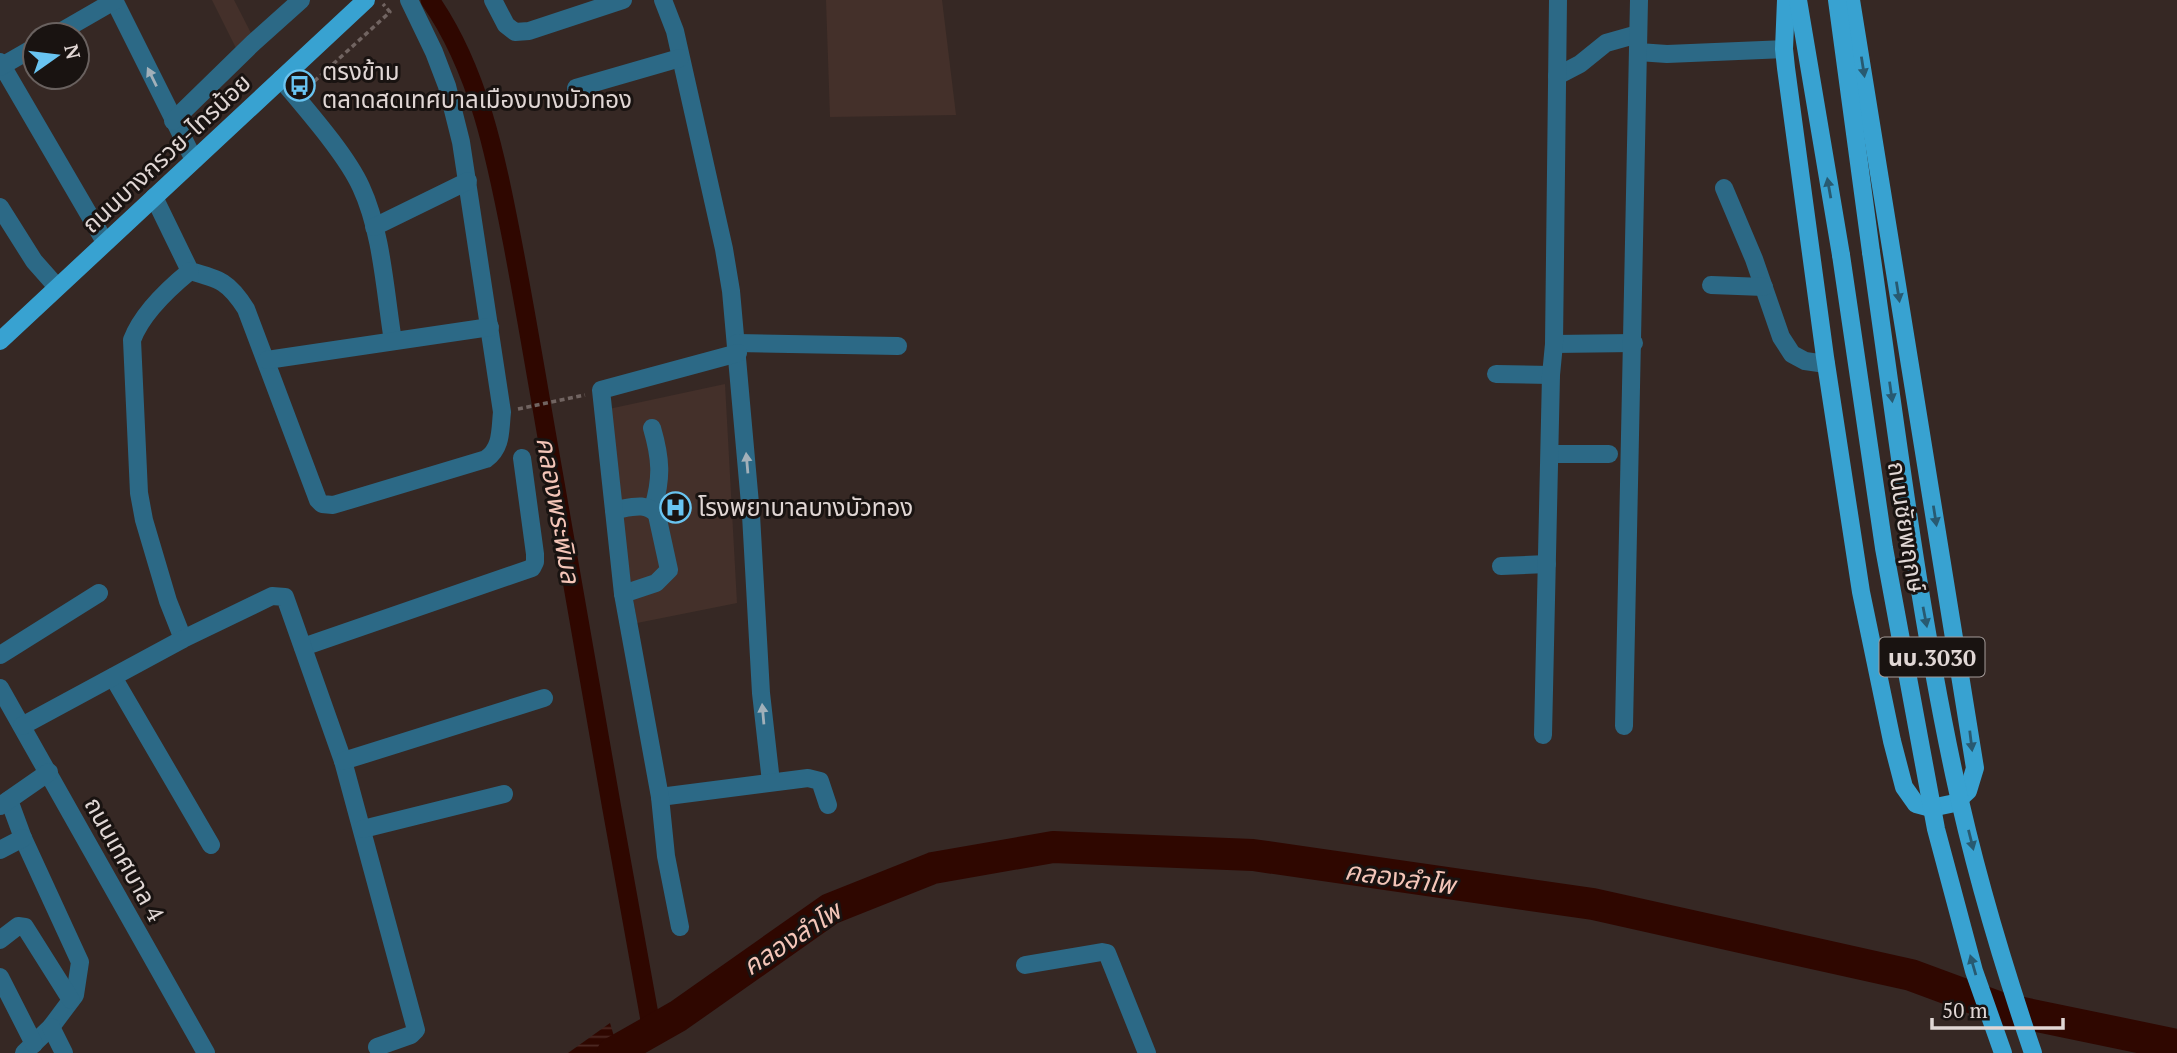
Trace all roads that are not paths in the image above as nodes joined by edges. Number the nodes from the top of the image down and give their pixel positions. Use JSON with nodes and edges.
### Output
{"nodes":[{"id":1,"x":301,"y":0,"type":"edge"},
{"id":2,"x":409,"y":0,"type":"edge"},
{"id":3,"x":493,"y":0,"type":"edge"},
{"id":4,"x":623,"y":0,"type":"edge"},
{"id":5,"x":663,"y":0,"type":"edge"},
{"id":6,"x":1558,"y":0,"type":"edge"},
{"id":7,"x":1639,"y":0,"type":"edge"},
{"id":8,"x":1786,"y":0,"type":"edge"},
{"id":9,"x":1798,"y":0,"type":"edge"},
{"id":10,"x":1837,"y":0,"type":"edge"},
{"id":11,"x":1851,"y":0,"type":"edge"},
{"id":12,"x":114,"y":1,"type":"edge"},
{"id":13,"x":370,"y":1,"type":"edge"},
{"id":14,"x":79,"y":21,"type":"edge"},
{"id":15,"x":1638,"y":43,"type":"junction"},
{"id":16,"x":1784,"y":49,"type":"junction"},
{"id":17,"x":21,"y":54,"type":"edge"},
{"id":18,"x":680,"y":58,"type":"junction"},
{"id":19,"x":1,"y":65,"type":"edge"},
{"id":20,"x":1557,"y":76,"type":"junction"},
{"id":21,"x":281,"y":79,"type":"junction"},
{"id":22,"x":576,"y":88,"type":"dead end"},
{"id":23,"x":173,"y":121,"type":"junction"},
{"id":24,"x":194,"y":160,"type":"junction"},
{"id":25,"x":468,"y":181,"type":"junction"},
{"id":26,"x":1724,"y":188,"type":"dead end"},
{"id":27,"x":154,"y":197,"type":"junction"},
{"id":28,"x":0,"y":207,"type":"edge"},
{"id":29,"x":374,"y":227,"type":"junction"},
{"id":30,"x":105,"y":243,"type":"junction"},
{"id":31,"x":190,"y":271,"type":"junction"},
{"id":32,"x":1710,"y":285,"type":"dead end"},
{"id":33,"x":57,"y":287,"type":"junction"},
{"id":34,"x":1764,"y":287,"type":"junction"},
{"id":35,"x":490,"y":327,"type":"junction"},
{"id":36,"x":0,"y":341,"type":"edge"},
{"id":37,"x":393,"y":341,"type":"junction"},
{"id":38,"x":1634,"y":343,"type":"junction"},
{"id":39,"x":1554,"y":345,"type":"junction"},
{"id":40,"x":898,"y":346,"type":"dead end"},
{"id":41,"x":738,"y":348,"type":"junction"},
{"id":42,"x":267,"y":360,"type":"junction"},
{"id":43,"x":1826,"y":364,"type":"junction"},
{"id":44,"x":1496,"y":374,"type":"dead end"},
{"id":45,"x":1550,"y":375,"type":"junction"},
{"id":46,"x":652,"y":428,"type":"dead end"},
{"id":47,"x":1550,"y":454,"type":"junction"},
{"id":48,"x":1609,"y":454,"type":"dead end"},
{"id":49,"x":522,"y":458,"type":"dead end"},
{"id":50,"x":653,"y":509,"type":"junction"},
{"id":51,"x":614,"y":510,"type":"junction"},
{"id":52,"x":1547,"y":564,"type":"junction"},
{"id":53,"x":1501,"y":566,"type":"dead end"},
{"id":54,"x":99,"y":593,"type":"dead end"},
{"id":55,"x":623,"y":594,"type":"junction"},
{"id":56,"x":183,"y":639,"type":"junction"},
{"id":57,"x":303,"y":647,"type":"junction"},
{"id":58,"x":0,"y":655,"type":"edge"},
{"id":59,"x":113,"y":677,"type":"junction"},
{"id":60,"x":0,"y":688,"type":"edge"},
{"id":61,"x":544,"y":698,"type":"dead end"},
{"id":62,"x":22,"y":726,"type":"junction"},
{"id":63,"x":1624,"y":726,"type":"dead end"},
{"id":64,"x":1543,"y":736,"type":"dead end"},
{"id":65,"x":343,"y":761,"type":"junction"},
{"id":66,"x":49,"y":772,"type":"junction"},
{"id":67,"x":771,"y":782,"type":"junction"},
{"id":68,"x":504,"y":794,"type":"dead end"},
{"id":69,"x":660,"y":797,"type":"junction"},
{"id":70,"x":5,"y":803,"type":"edge"},
{"id":71,"x":828,"y":805,"type":"dead end"},
{"id":72,"x":363,"y":829,"type":"junction"},
{"id":73,"x":23,"y":838,"type":"junction"},
{"id":74,"x":211,"y":845,"type":"dead end"},
{"id":75,"x":0,"y":850,"type":"edge"},
{"id":76,"x":680,"y":928,"type":"dead end"},
{"id":77,"x":0,"y":940,"type":"edge"},
{"id":78,"x":1025,"y":965,"type":"dead end"},
{"id":79,"x":0,"y":977,"type":"edge"},
{"id":80,"x":71,"y":1000,"type":"junction"},
{"id":81,"x":51,"y":1027,"type":"junction"},
{"id":82,"x":377,"y":1047,"type":"dead end"},
{"id":83,"x":29,"y":1048,"type":"edge"},
{"id":84,"x":64,"y":1053,"type":"edge"},
{"id":85,"x":206,"y":1053,"type":"edge"},
{"id":86,"x":1147,"y":1053,"type":"edge"},
{"id":87,"x":2003,"y":1053,"type":"edge"},
{"id":88,"x":2033,"y":1053,"type":"edge"}],
"edges":[{"from":1,"to":23,"type":"street"},
{"from":2,"to":25,"type":"street"},
{"from":3,"to":4,"type":"street"},
{"from":5,"to":18,"type":"street"},
{"from":6,"to":20,"type":"street"},
{"from":7,"to":15,"type":"street"},
{"from":8,"to":16,"type":"main road"},
{"from":87,"to":9,"type":"main road","name":"ถนนชัยพฤกษ์","number":"นบ.3030","one_way":true,"bridge":true},
{"from":10,"to":88,"type":"main road","name":"ถนนชัยพฤกษ์","number":"นบ.3030","one_way":true,"bridge":true},
{"from":11,"to":43,"type":"main road","one_way":true},
{"from":12,"to":14,"type":"street"},
{"from":23,"to":12,"type":"street","one_way":true},
{"from":13,"to":21,"type":"main road","name":"ถนนบางกรวย-ไทรน้อย"},
{"from":15,"to":16,"type":"street"},
{"from":15,"to":20,"type":"street"},
{"from":15,"to":38,"type":"street"},
{"from":16,"to":43,"type":"main road"},
{"from":17,"to":19,"type":"street"},
{"from":18,"to":22,"type":"street"},
{"from":18,"to":41,"type":"street"},
{"from":19,"to":30,"type":"street"},
{"from":20,"to":39,"type":"street"},
{"from":21,"to":24,"type":"main road","name":"ถนนบางกรวย-ไทรน้อย"},
{"from":21,"to":29,"type":"street"},
{"from":23,"to":24,"type":"street"},
{"from":24,"to":27,"type":"main road","name":"ถนนบางกรวย-ไทรน้อย"},
{"from":25,"to":29,"type":"street"},
{"from":25,"to":35,"type":"street"},
{"from":26,"to":34,"type":"street"},
{"from":27,"to":30,"type":"main road","name":"ถนนบางกรวย-ไทรน้อย"},
{"from":27,"to":31,"type":"street"},
{"from":28,"to":33,"type":"street"},
{"from":29,"to":37,"type":"street"},
{"from":30,"to":33,"type":"main road","name":"ถนนบางกรวย-ไทรน้อย"},
{"from":31,"to":42,"type":"street"},
{"from":31,"to":56,"type":"street"},
{"from":32,"to":34,"type":"street"},
{"from":33,"to":36,"type":"main road","name":"ถนนบางกรวย-ไทรน้อย"},
{"from":34,"to":43,"type":"street"},
{"from":35,"to":37,"type":"street"},
{"from":35,"to":42,"type":"street"},
{"from":37,"to":42,"type":"street"},
{"from":38,"to":39,"type":"street"},
{"from":38,"to":63,"type":"street"},
{"from":39,"to":45,"type":"street"},
{"from":40,"to":41,"type":"street"},
{"from":41,"to":51,"type":"street"},
{"from":67,"to":41,"type":"street","one_way":true},
{"from":44,"to":45,"type":"street"},
{"from":45,"to":47,"type":"street"},
{"from":46,"to":50,"type":"street"},
{"from":47,"to":48,"type":"street"},
{"from":47,"to":52,"type":"street"},
{"from":49,"to":57,"type":"street"},
{"from":50,"to":51,"type":"street"},
{"from":50,"to":55,"type":"street"},
{"from":51,"to":55,"type":"street"},
{"from":52,"to":53,"type":"street"},
{"from":52,"to":64,"type":"street"},
{"from":54,"to":58,"type":"street"},
{"from":55,"to":69,"type":"street"},
{"from":56,"to":57,"type":"street"},
{"from":56,"to":59,"type":"street"},
{"from":57,"to":65,"type":"street"},
{"from":59,"to":62,"type":"street"},
{"from":59,"to":74,"type":"street"},
{"from":60,"to":62,"type":"street","name":"ถนนเทศบาล 4"},
{"from":61,"to":65,"type":"street"},
{"from":62,"to":66,"type":"street","name":"ถนนเทศบาล 4"},
{"from":65,"to":72,"type":"street"},
{"from":66,"to":70,"type":"street"},
{"from":66,"to":85,"type":"street","name":"ถนนเทศบาล 4"},
{"from":67,"to":69,"type":"street"},
{"from":67,"to":71,"type":"street"},
{"from":68,"to":72,"type":"street"},
{"from":69,"to":76,"type":"street"},
{"from":70,"to":73,"type":"street"},
{"from":72,"to":82,"type":"street"},
{"from":73,"to":75,"type":"street"},
{"from":73,"to":80,"type":"street"},
{"from":77,"to":80,"type":"street"},
{"from":78,"to":86,"type":"street"},
{"from":79,"to":83,"type":"street"},
{"from":80,"to":81,"type":"street"},
{"from":81,"to":83,"type":"street"},
{"from":81,"to":84,"type":"street"}]}
